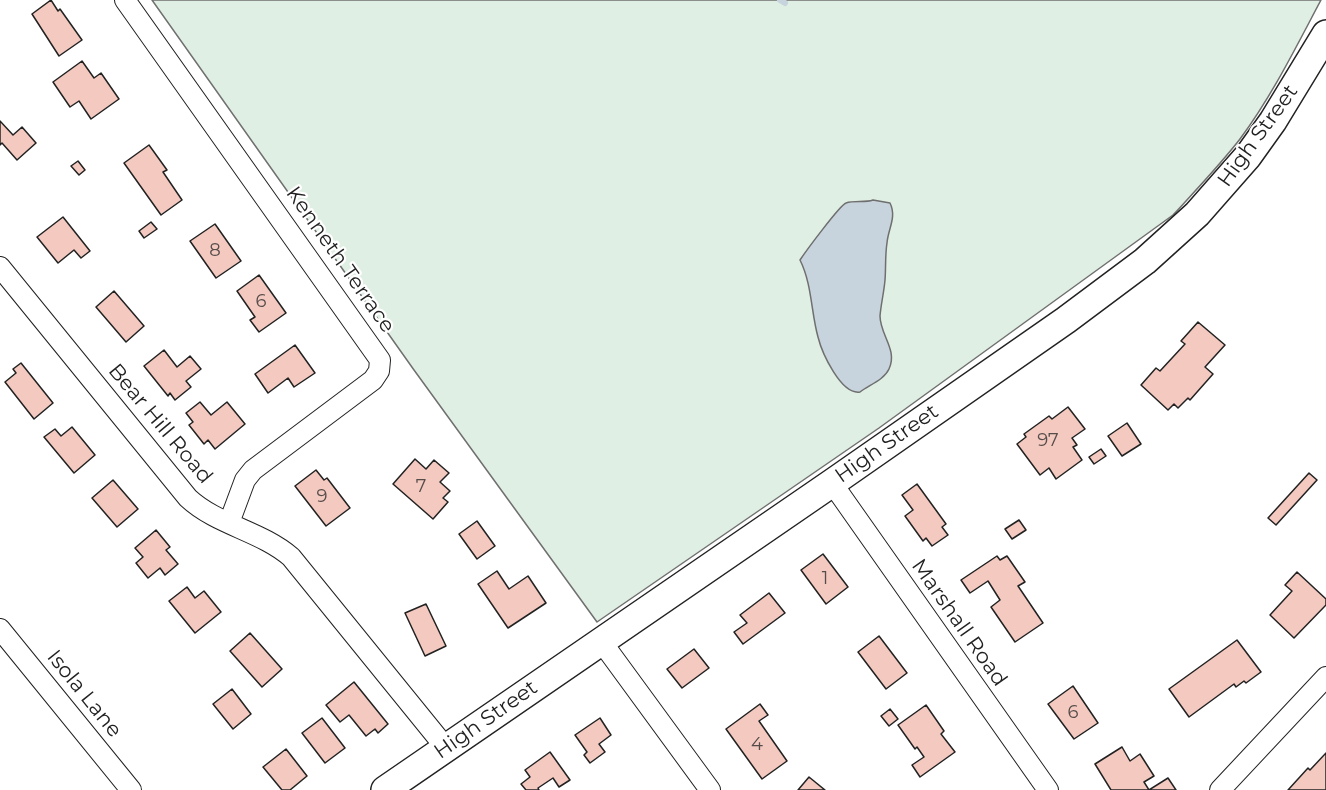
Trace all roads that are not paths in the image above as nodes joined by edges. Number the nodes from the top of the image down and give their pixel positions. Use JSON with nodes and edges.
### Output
{"nodes":[{"id":1,"x":125,"y":0,"type":"edge"},
{"id":2,"x":1326,"y":34,"type":"edge"},
{"id":3,"x":0,"y":267,"type":"edge"},
{"id":4,"x":832,"y":483,"type":"junction"},
{"id":5,"x":229,"y":523,"type":"junction"},
{"id":6,"x":0,"y":629,"type":"edge"},
{"id":7,"x":601,"y":641,"type":"junction"},
{"id":8,"x":1326,"y":677,"type":"edge"},
{"id":9,"x":446,"y":748,"type":"junction"},
{"id":10,"x":131,"y":790,"type":"edge"},
{"id":11,"x":385,"y":790,"type":"edge"},
{"id":12,"x":710,"y":790,"type":"edge"},
{"id":13,"x":1048,"y":790,"type":"edge"},
{"id":14,"x":1220,"y":790,"type":"edge"}],
"edges":[{"from":1,"to":5,"type":"street","name":"Kenneth Terrace"},
{"from":2,"to":4,"type":"street","name":"High Street"},
{"from":3,"to":5,"type":"street","name":"Bear Hill Road"},
{"from":4,"to":7,"type":"street","name":"High Street"},
{"from":4,"to":13,"type":"street","name":"Marshall Road"},
{"from":5,"to":9,"type":"street","name":"Bear Hill Road"},
{"from":6,"to":10,"type":"street","name":"Isola Lane"},
{"from":7,"to":9,"type":"street","name":"High Street"},
{"from":7,"to":12,"type":"street"},
{"from":8,"to":14,"type":"street"},
{"from":9,"to":11,"type":"street","name":"High Street"}]}
